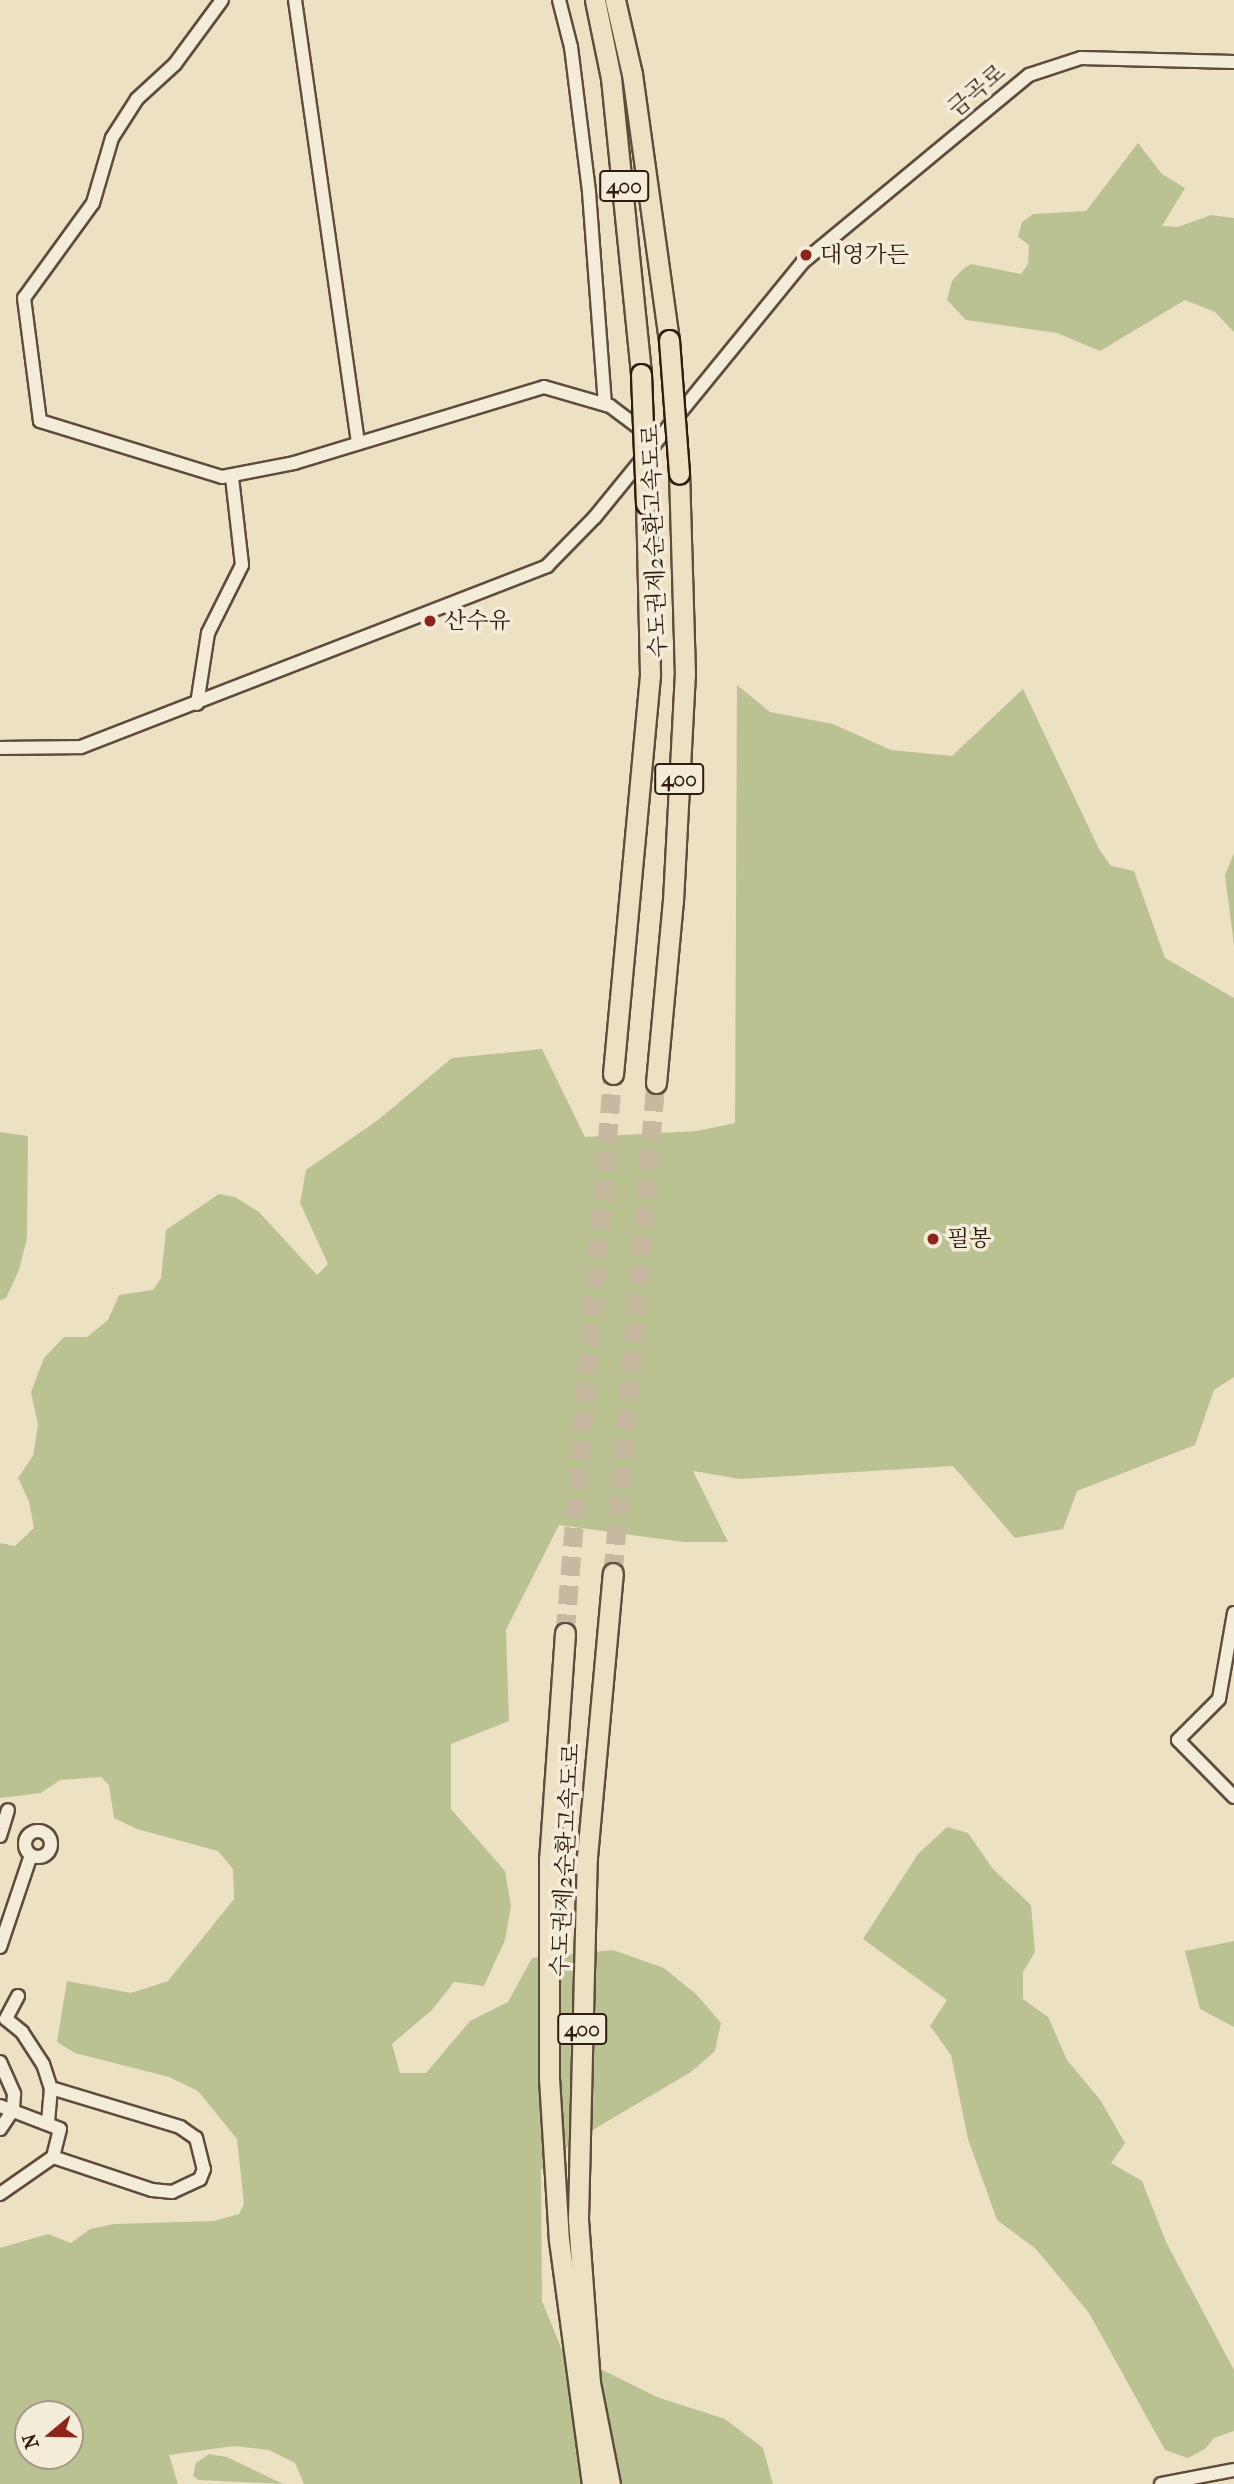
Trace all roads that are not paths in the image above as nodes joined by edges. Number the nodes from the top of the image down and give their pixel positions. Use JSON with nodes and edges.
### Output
{"nodes":[{"id":1,"x":222,"y":0,"type":"edge"},
{"id":2,"x":295,"y":0,"type":"edge"},
{"id":3,"x":559,"y":0,"type":"edge"},
{"id":4,"x":595,"y":0,"type":"edge"},
{"id":5,"x":615,"y":0,"type":"edge"},
{"id":6,"x":1234,"y":62,"type":"edge"},
{"id":7,"x":605,"y":404,"type":"junction"},
{"id":8,"x":654,"y":440,"type":"junction"},
{"id":9,"x":358,"y":443,"type":"junction"},
{"id":10,"x":232,"y":477,"type":"junction"},
{"id":11,"x":197,"y":704,"type":"junction"},
{"id":12,"x":0,"y":748,"type":"edge"},
{"id":13,"x":613,"y":1074,"type":"tunnel mouth"},
{"id":14,"x":656,"y":1083,"type":"tunnel mouth"},
{"id":15,"x":613,"y":1573,"type":"tunnel mouth"},
{"id":16,"x":1234,"y":1614,"type":"edge"},
{"id":17,"x":565,"y":1633,"type":"tunnel mouth"},
{"id":18,"x":1234,"y":1797,"type":"edge"},
{"id":19,"x":8,"y":1810,"type":"dead end"},
{"id":20,"x":0,"y":1836,"type":"edge"},
{"id":21,"x":31,"y":1855,"type":"dead end"},
{"id":22,"x":0,"y":1947,"type":"edge"},
{"id":23,"x":18,"y":1996,"type":"dead end"},
{"id":24,"x":0,"y":2062,"type":"edge"},
{"id":25,"x":51,"y":2088,"type":"junction"},
{"id":26,"x":6,"y":2108,"type":"edge"},
{"id":27,"x":48,"y":2122,"type":"junction"},
{"id":28,"x":0,"y":2129,"type":"edge"},
{"id":29,"x":53,"y":2157,"type":"junction"},
{"id":30,"x":0,"y":2194,"type":"edge"},
{"id":31,"x":1234,"y":2470,"type":"edge"},
{"id":32,"x":592,"y":2484,"type":"edge"},
{"id":33,"x":610,"y":2484,"type":"edge"},
{"id":34,"x":1161,"y":2484,"type":"edge"}],
"edges":[{"from":1,"to":10,"type":"street"},
{"from":2,"to":9,"type":"street"},
{"from":3,"to":7,"type":"street"},
{"from":4,"to":13,"type":"highway","name":"수도권제2순환고속도로","number":"400","bridge":true},
{"from":5,"to":14,"type":"highway","name":"수도권제2순환고속도로","number":"400","bridge":true},
{"from":6,"to":8,"type":"street","name":"금곡로"},
{"from":7,"to":8,"type":"street"},
{"from":7,"to":9,"type":"street"},
{"from":8,"to":11,"type":"street","name":"금곡로"},
{"from":9,"to":10,"type":"street"},
{"from":10,"to":11,"type":"street"},
{"from":11,"to":12,"type":"street","name":"금곡로"},
{"from":15,"to":33,"type":"highway","name":"수도권제2순환고속도로","number":"400"},
{"from":16,"to":18,"type":"street"},
{"from":17,"to":32,"type":"highway","name":"수도권제2순환고속도로","number":"400"},
{"from":19,"to":20,"type":"street"},
{"from":21,"to":22,"type":"street"},
{"from":23,"to":25,"type":"street"},
{"from":24,"to":26,"type":"street"},
{"from":25,"to":27,"type":"street"},
{"from":25,"to":29,"type":"street"},
{"from":26,"to":27,"type":"street"},
{"from":26,"to":28,"type":"street"},
{"from":27,"to":29,"type":"street"},
{"from":29,"to":30,"type":"street"},
{"from":31,"to":34,"type":"street"}]}
